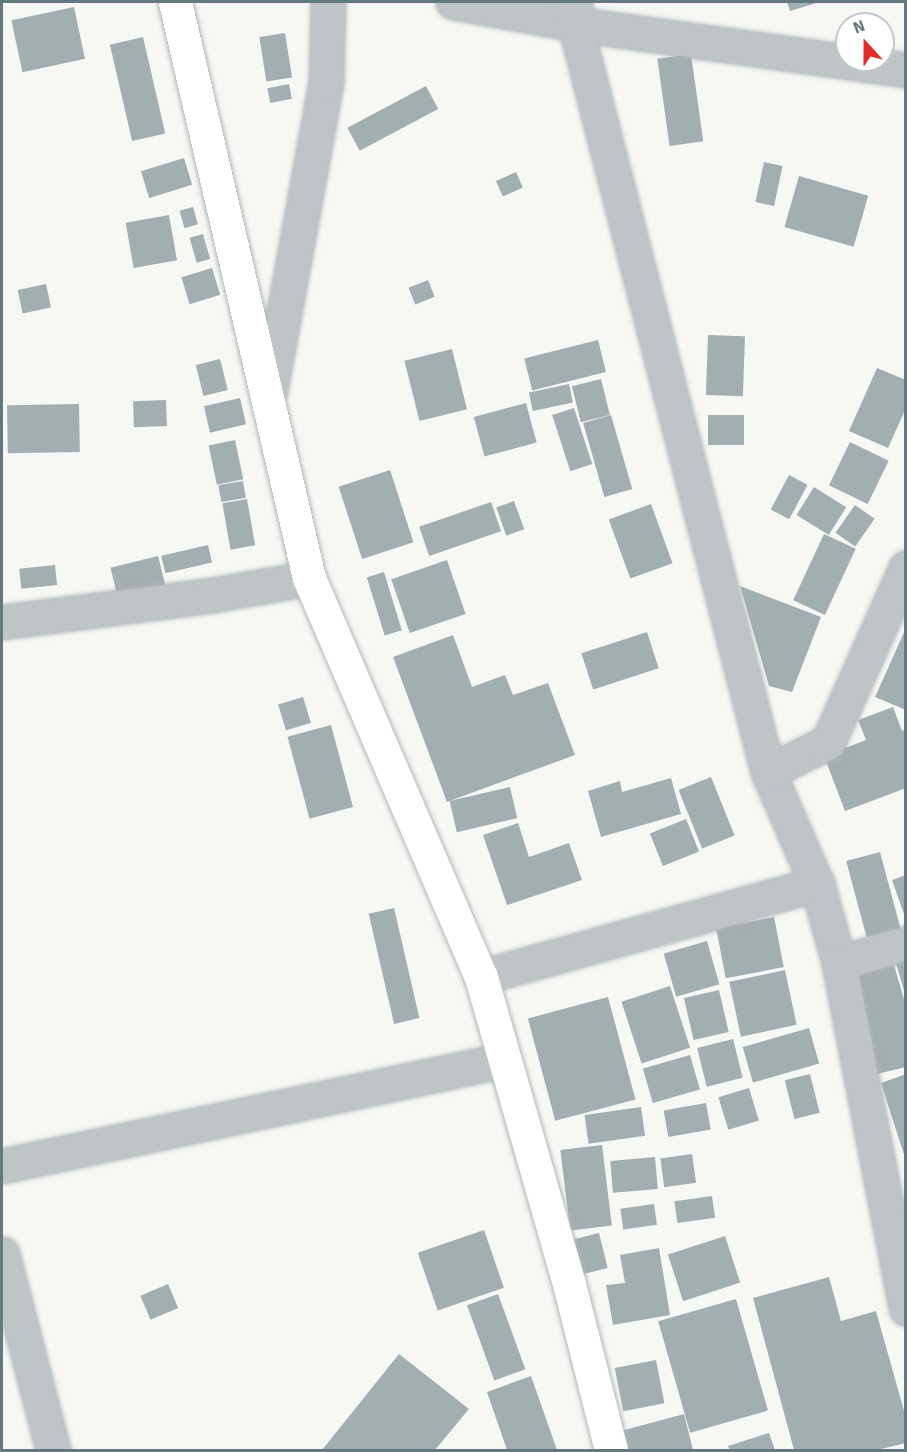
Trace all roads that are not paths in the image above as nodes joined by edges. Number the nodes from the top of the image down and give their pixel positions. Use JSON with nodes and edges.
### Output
{"nodes":[{"id":1,"x":175,"y":2,"type":"edge"},
{"id":2,"x":328,"y":2,"type":"edge"},
{"id":3,"x":453,"y":2,"type":"edge"},
{"id":4,"x":575,"y":13,"type":"edge"},
{"id":5,"x":906,"y":70,"type":"edge"},
{"id":6,"x":268,"y":401,"type":"junction"},
{"id":7,"x":906,"y":568,"type":"edge"},
{"id":8,"x":309,"y":578,"type":"junction"},
{"id":9,"x":2,"y":622,"type":"edge"},
{"id":10,"x":768,"y":771,"type":"junction"},
{"id":11,"x":817,"y":884,"type":"junction"},
{"id":12,"x":906,"y":943,"type":"edge"},
{"id":13,"x":839,"y":963,"type":"junction"},
{"id":14,"x":481,"y":977,"type":"junction"},
{"id":15,"x":504,"y":1060,"type":"junction"},
{"id":16,"x":2,"y":1166,"type":"edge"},
{"id":17,"x":2,"y":1254,"type":"edge"},
{"id":18,"x":906,"y":1309,"type":"edge"},
{"id":19,"x":53,"y":1450,"type":"edge"},
{"id":20,"x":611,"y":1450,"type":"edge"}],
"edges":[{"from":1,"to":6,"type":"main road"},
{"from":2,"to":6,"type":"street"},
{"from":3,"to":4,"type":"street"},
{"from":4,"to":5,"type":"street"},
{"from":4,"to":10,"type":"street"},
{"from":6,"to":8,"type":"main road"},
{"from":7,"to":10,"type":"street"},
{"from":8,"to":9,"type":"street"},
{"from":8,"to":14,"type":"main road"},
{"from":10,"to":11,"type":"street"},
{"from":11,"to":13,"type":"street"},
{"from":11,"to":14,"type":"street"},
{"from":12,"to":13,"type":"street"},
{"from":13,"to":18,"type":"street"},
{"from":14,"to":15,"type":"main road"},
{"from":15,"to":16,"type":"street"},
{"from":15,"to":20,"type":"main road"},
{"from":17,"to":19,"type":"street"}]}
